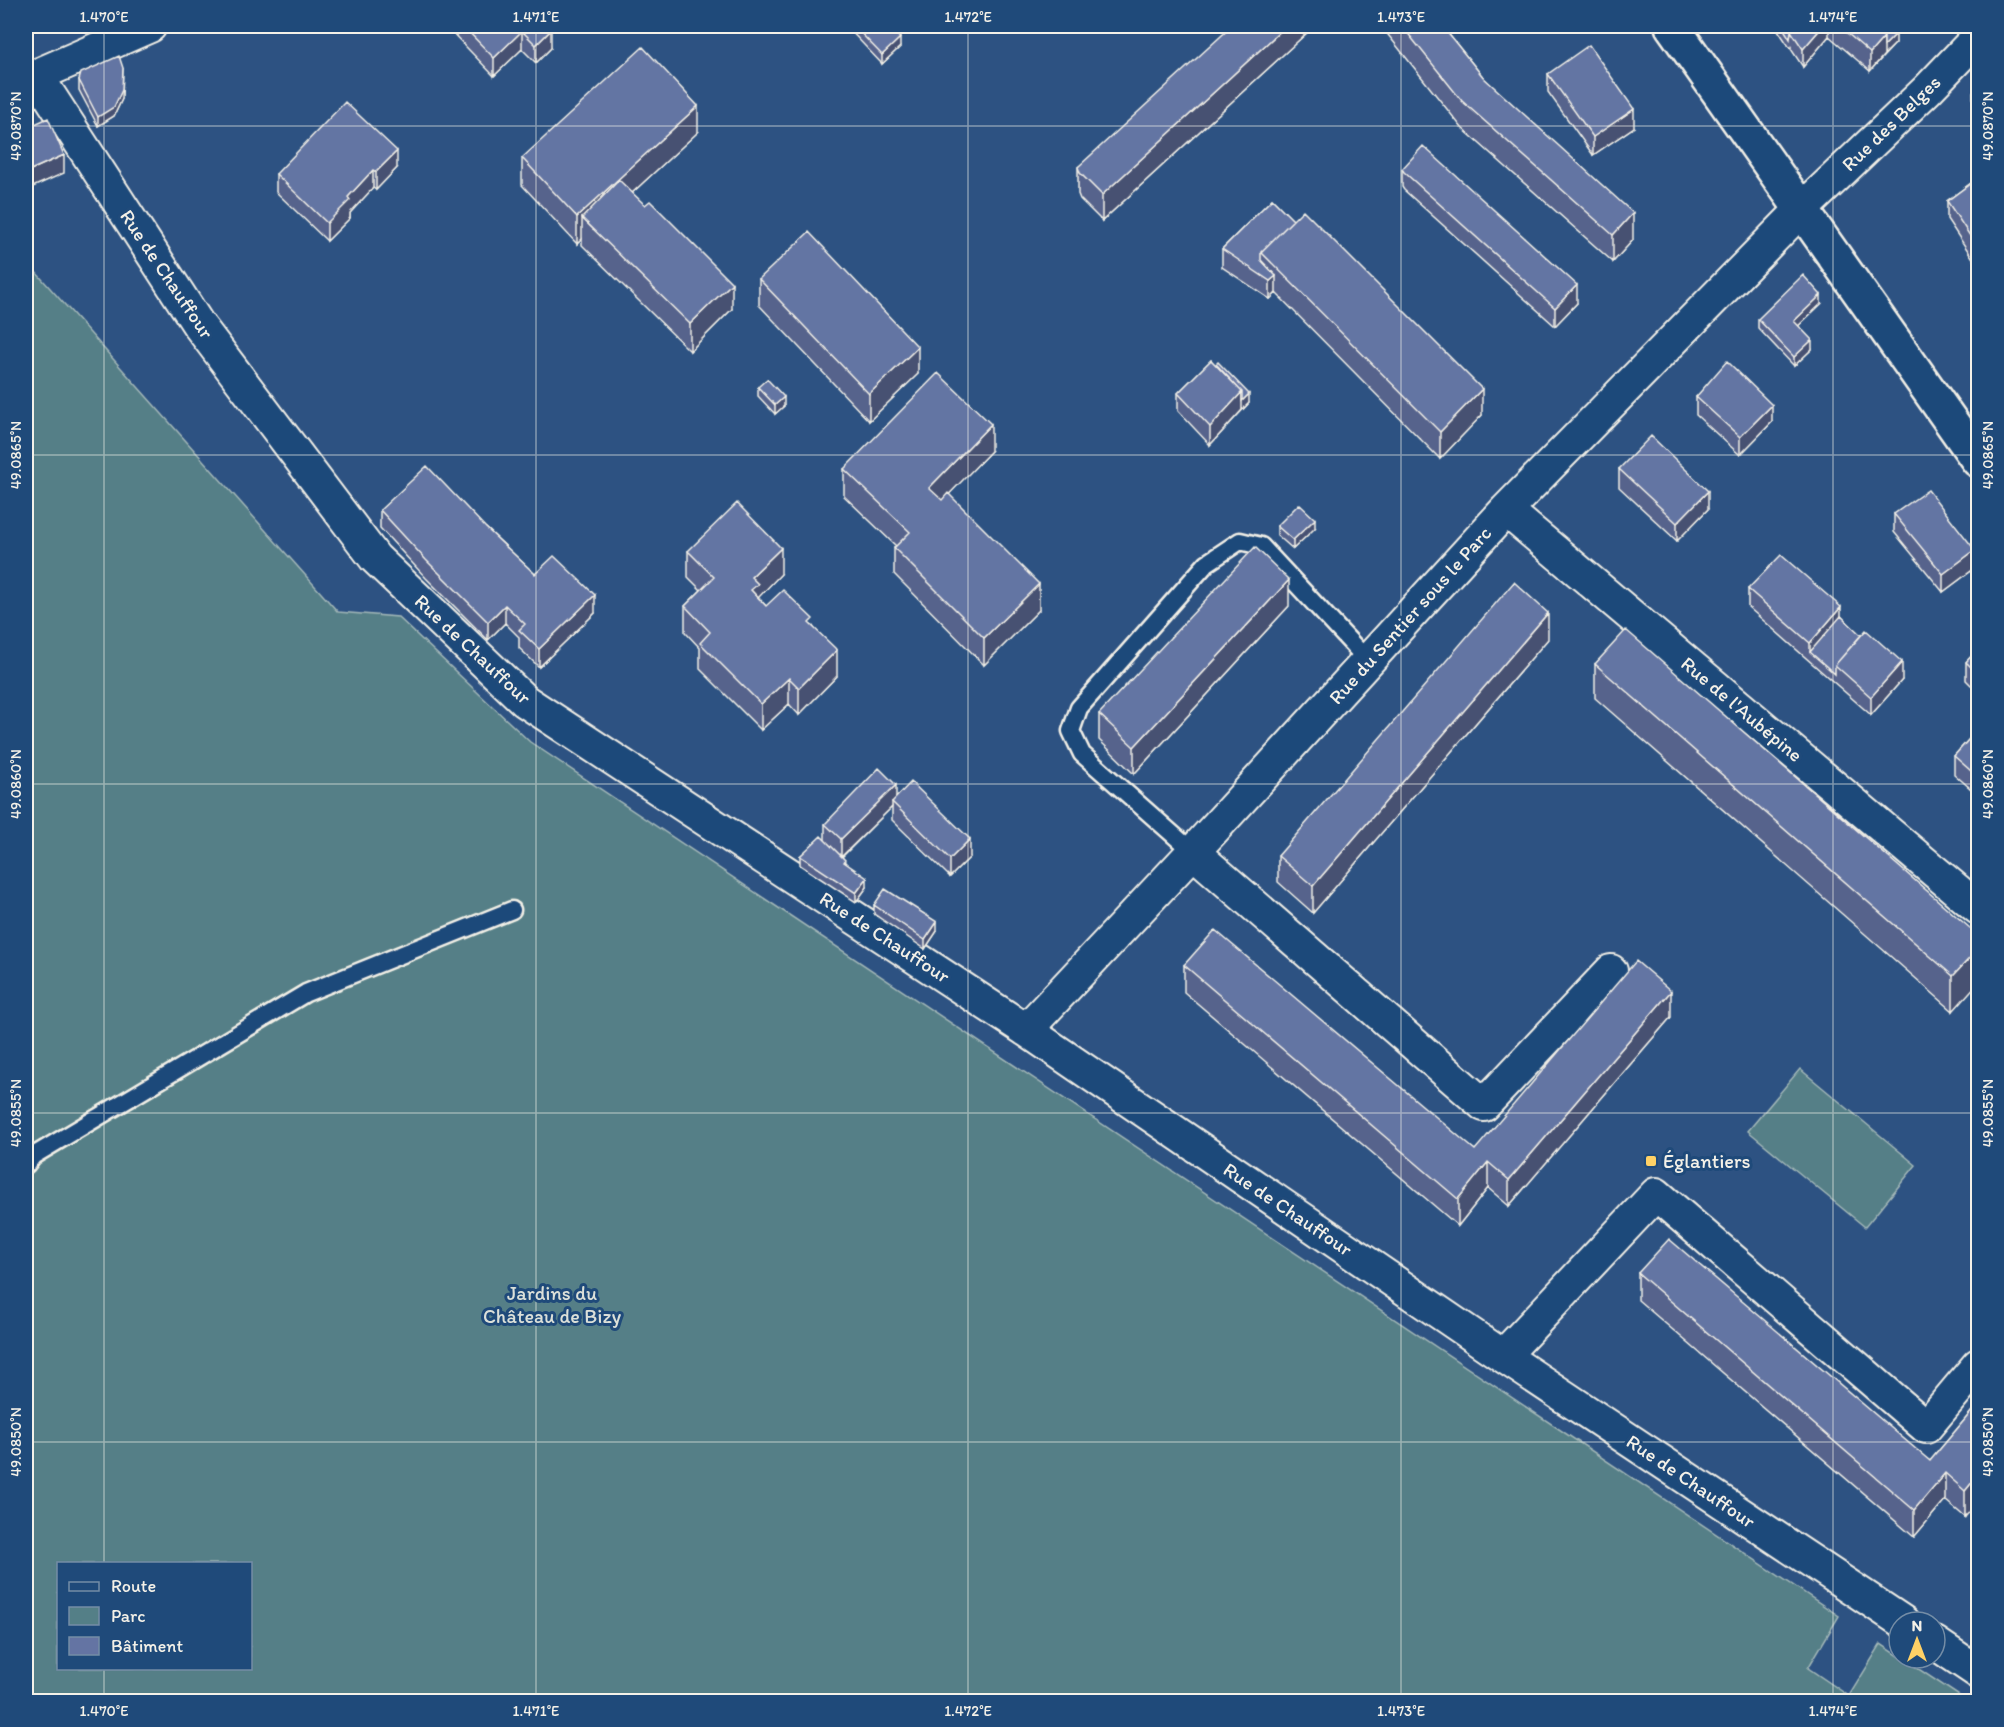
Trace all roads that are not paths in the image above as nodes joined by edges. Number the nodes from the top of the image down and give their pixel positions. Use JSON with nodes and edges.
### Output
{"nodes":[{"id":1,"x":150,"y":26,"type":"edge"},
{"id":2,"x":1672,"y":26,"type":"edge"},
{"id":3,"x":1978,"y":37,"type":"edge"},
{"id":4,"x":31,"y":78,"type":"edge"},
{"id":5,"x":1802,"y":209,"type":"junction"},
{"id":6,"x":1978,"y":460,"type":"edge"},
{"id":7,"x":1506,"y":510,"type":"junction"},
{"id":8,"x":1368,"y":661,"type":"junction"},
{"id":9,"x":1193,"y":852,"type":"junction"},
{"id":10,"x":1978,"y":908,"type":"edge"},
{"id":11,"x":512,"y":910,"type":"dead end"},
{"id":12,"x":1611,"y":971,"type":"dead end"},
{"id":13,"x":1026,"y":1030,"type":"junction"},
{"id":14,"x":26,"y":1165,"type":"edge"},
{"id":15,"x":1503,"y":1356,"type":"junction"},
{"id":16,"x":1978,"y":1365,"type":"edge"},
{"id":17,"x":1887,"y":1611,"type":"edge"},
{"id":18,"x":1947,"y":1651,"type":"edge"},
{"id":19,"x":1978,"y":1672,"type":"edge"}],
"edges":[{"from":1,"to":4,"type":"street"},
{"from":2,"to":5,"type":"street"},
{"from":3,"to":5,"type":"street","name":"Rue des Belges"},
{"from":4,"to":13,"type":"street","name":"Rue de Chauffour"},
{"from":5,"to":6,"type":"street"},
{"from":5,"to":7,"type":"street","name":"Rue du Sentier sous le Parc"},
{"from":7,"to":8,"type":"street","name":"Rue du Sentier sous le Parc"},
{"from":7,"to":10,"type":"street","name":"Rue de l'Aubépine"},
{"from":8,"to":9,"type":"street","name":"Rue du Sentier sous le Parc"},
{"from":8,"to":9,"type":"lane"},
{"from":9,"to":12,"type":"street"},
{"from":9,"to":13,"type":"street","name":"Rue du Sentier sous le Parc"},
{"from":11,"to":14,"type":"lane"},
{"from":13,"to":15,"type":"street","name":"Rue de Chauffour"},
{"from":15,"to":16,"type":"street"},
{"from":15,"to":17,"type":"street","name":"Rue de Chauffour"},
{"from":18,"to":19,"type":"street"}]}
